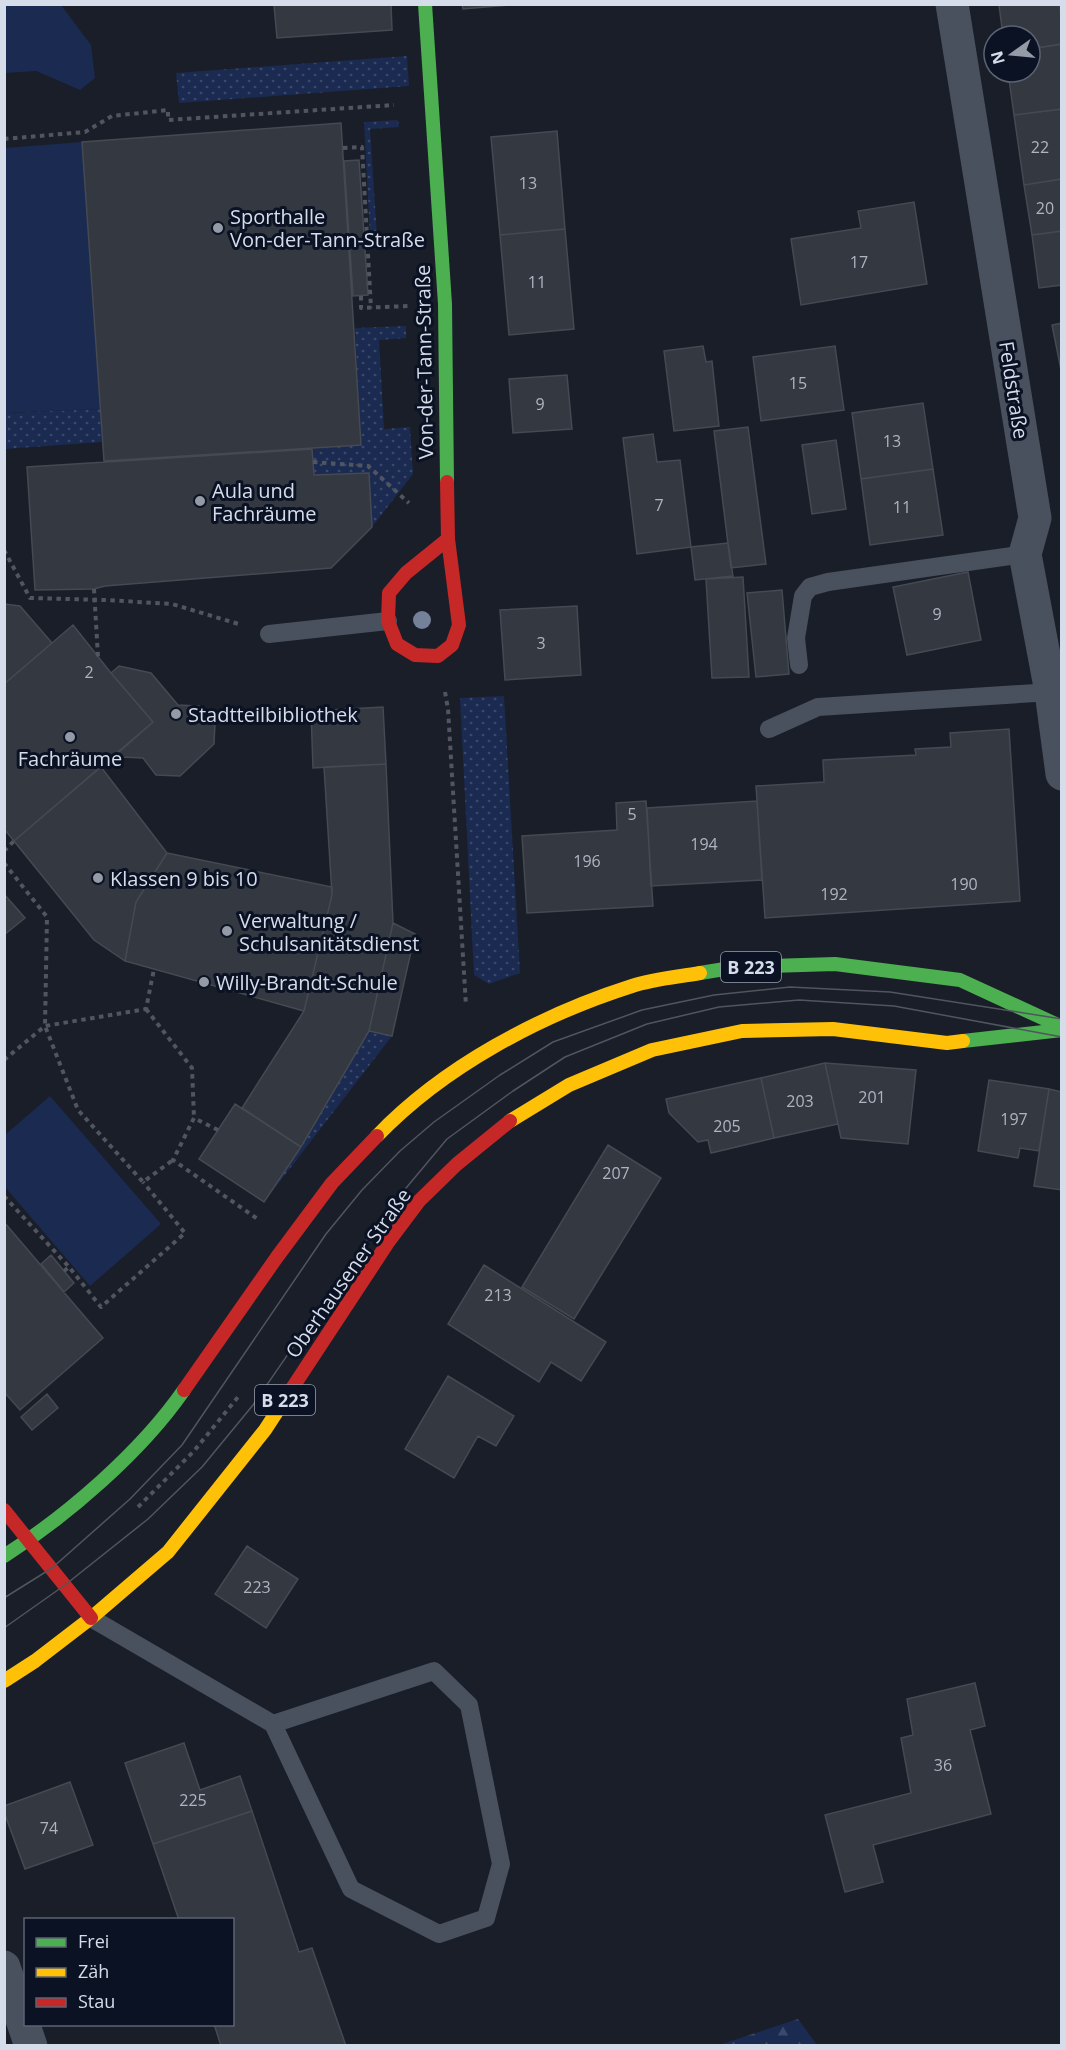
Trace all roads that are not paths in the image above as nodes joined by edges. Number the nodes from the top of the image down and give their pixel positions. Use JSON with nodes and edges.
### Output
{"nodes":[{"id":1,"x":425,"y":4,"type":"edge"},
{"id":2,"x":952,"y":4,"type":"edge"},
{"id":3,"x":448,"y":539,"type":"junction"},
{"id":4,"x":1025,"y":554,"type":"junction"},
{"id":5,"x":388,"y":621,"type":"junction"},
{"id":6,"x":269,"y":634,"type":"road end"},
{"id":7,"x":799,"y":665,"type":"dead end"},
{"id":8,"x":1051,"y":692,"type":"junction"},
{"id":9,"x":770,"y":729,"type":"dead end"},
{"id":10,"x":1062,"y":774,"type":"edge"},
{"id":11,"x":1062,"y":1029,"type":"edge"},
{"id":12,"x":4,"y":1510,"type":"edge"},
{"id":13,"x":29,"y":1540,"type":"junction"},
{"id":14,"x":4,"y":1556,"type":"edge"},
{"id":15,"x":91,"y":1618,"type":"junction"},
{"id":16,"x":4,"y":1681,"type":"edge"},
{"id":17,"x":273,"y":1724,"type":"junction"},
{"id":18,"x":5,"y":1970,"type":"edge"},
{"id":19,"x":24,"y":2026,"type":"edge"},
{"id":20,"x":24,"y":2026,"type":"edge"},
{"id":21,"x":31,"y":2046,"type":"edge"}],
"edges":[{"from":1,"to":3,"type":"main road","name":"Von-der-Tann-Straße"},
{"from":2,"to":4,"type":"street","name":"Feldstraße"},
{"from":3,"to":5,"type":"main road"},
{"from":3,"to":5,"type":"main road","name":"Von-der-Tann-Straße"},
{"from":4,"to":7,"type":"lane"},
{"from":4,"to":8,"type":"street","name":"Feldstraße"},
{"from":5,"to":6,"type":"lane"},
{"from":8,"to":9,"type":"lane"},
{"from":8,"to":10,"type":"street","name":"Feldstraße"},
{"from":11,"to":13,"type":"main road","name":"Oberhausener Straße","number":"B 223"},
{"from":11,"to":15,"type":"main road","name":"Oberhausener Straße","number":"B 223"},
{"from":12,"to":13,"type":"main road"},
{"from":13,"to":14,"type":"main road","name":"Oberhausener Straße","number":"B 223"},
{"from":13,"to":15,"type":"main road"},
{"from":15,"to":16,"type":"main road","name":"Oberhausener Straße","number":"B 223"},
{"from":15,"to":17,"type":"lane"},
{"from":17,"to":17,"type":"lane"},
{"from":18,"to":20,"type":"street"},
{"from":19,"to":21,"type":"street"}]}
